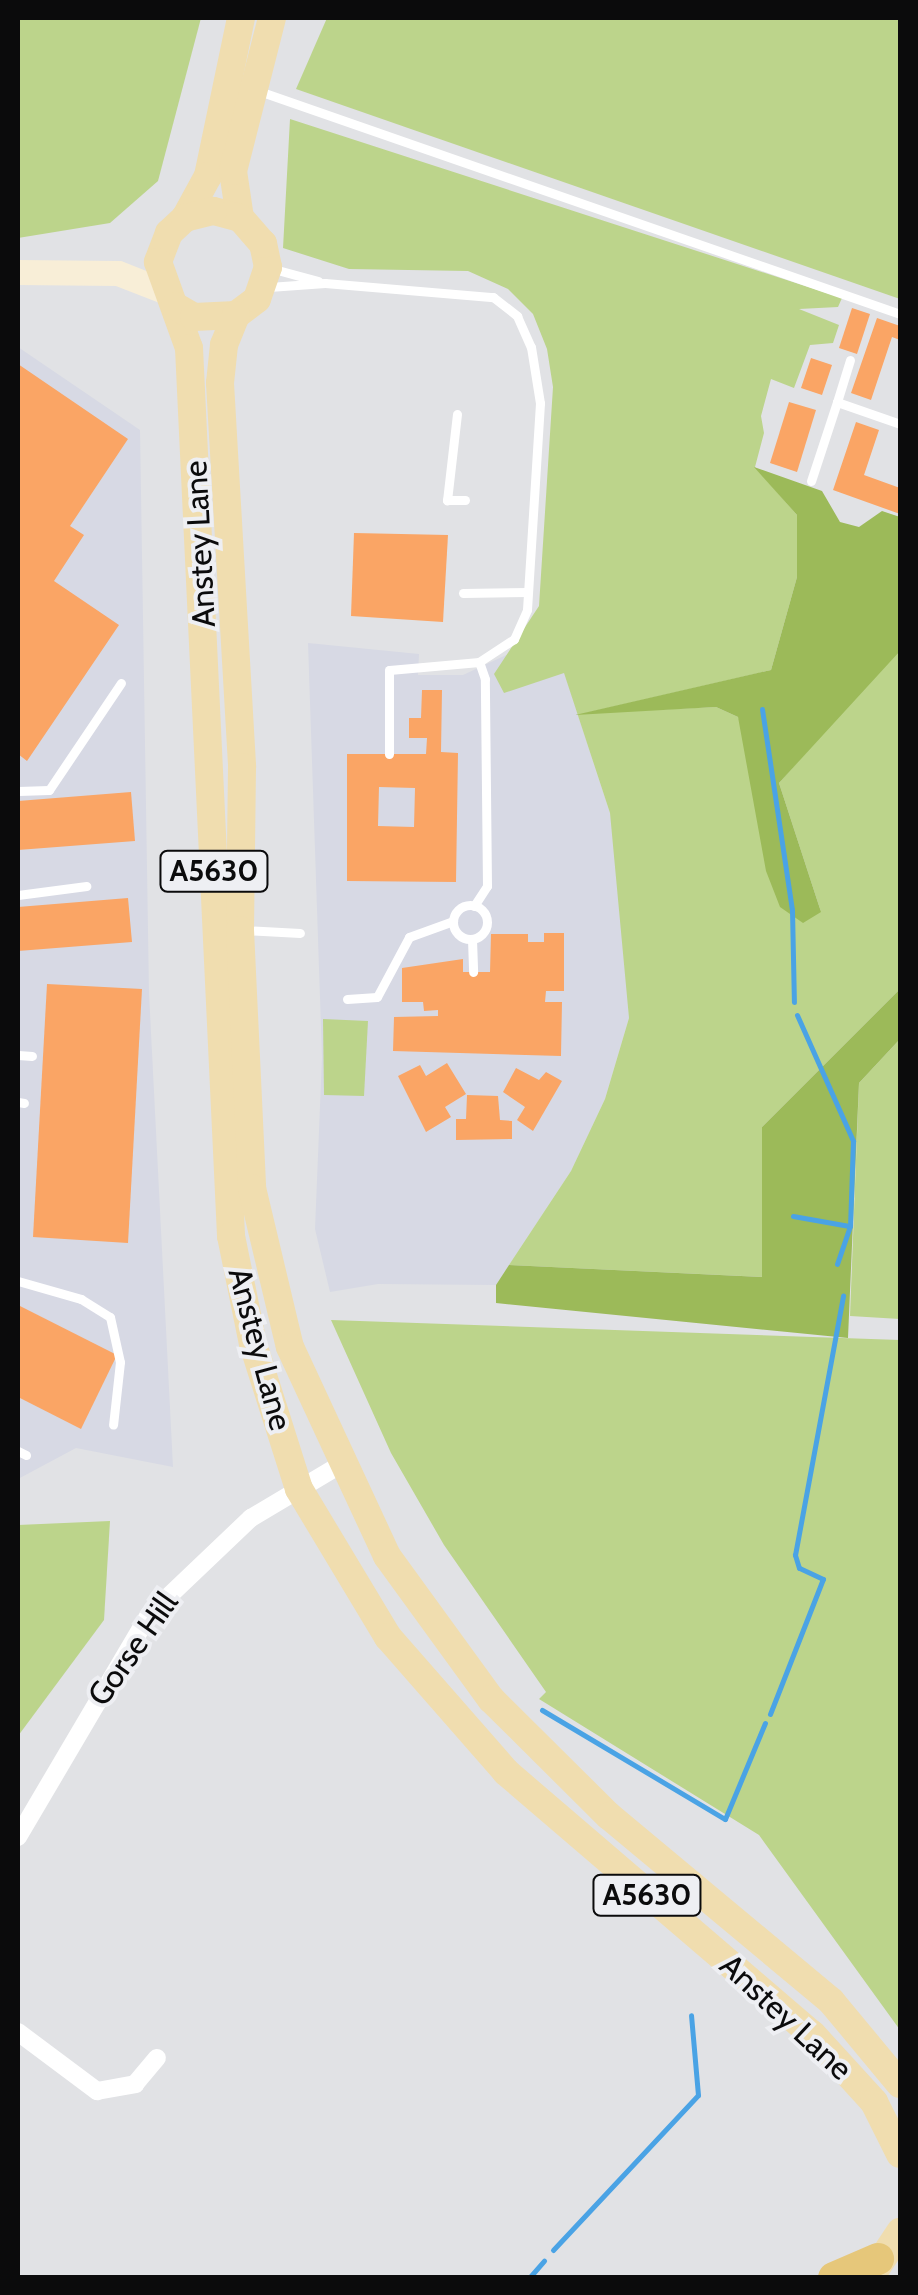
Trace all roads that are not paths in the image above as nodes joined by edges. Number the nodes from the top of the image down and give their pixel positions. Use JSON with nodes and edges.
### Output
{"nodes":[{"id":1,"x":241,"y":18,"type":"edge"},
{"id":2,"x":272,"y":18,"type":"edge"},
{"id":3,"x":250,"y":88,"type":"junction"},
{"id":4,"x":185,"y":218,"type":"junction"},
{"id":5,"x":240,"y":218,"type":"junction"},
{"id":6,"x":159,"y":253,"type":"junction"},
{"id":7,"x":18,"y":272,"type":"edge"},
{"id":8,"x":118,"y":273,"type":"junction"},
{"id":9,"x":265,"y":277,"type":"junction"},
{"id":10,"x":325,"y":283,"type":"junction"},
{"id":11,"x":170,"y":298,"type":"junction"},
{"id":12,"x":900,"y":314,"type":"edge"},
{"id":13,"x":236,"y":315,"type":"junction"},
{"id":14,"x":850,"y":360,"type":"dead end"},
{"id":15,"x":837,"y":402,"type":"junction"},
{"id":16,"x":457,"y":414,"type":"dead end"},
{"id":17,"x":900,"y":424,"type":"edge"},
{"id":18,"x":811,"y":481,"type":"dead end"},
{"id":19,"x":465,"y":500,"type":"dead end"},
{"id":20,"x":528,"y":592,"type":"junction"},
{"id":21,"x":463,"y":594,"type":"dead end"},
{"id":22,"x":479,"y":662,"type":"junction"},
{"id":23,"x":120,"y":683,"type":"dead end"},
{"id":24,"x":388,"y":754,"type":"dead end"},
{"id":25,"x":18,"y":790,"type":"edge"},
{"id":26,"x":86,"y":886,"type":"dead end"},
{"id":27,"x":18,"y":894,"type":"edge"},
{"id":28,"x":474,"y":906,"type":"junction"},
{"id":29,"x":453,"y":920,"type":"junction"},
{"id":30,"x":240,"y":930,"type":"junction"},
{"id":31,"x":300,"y":933,"type":"dead end"},
{"id":32,"x":472,"y":939,"type":"junction"},
{"id":33,"x":473,"y":972,"type":"dead end"},
{"id":34,"x":348,"y":999,"type":"dead end"},
{"id":35,"x":18,"y":1054,"type":"edge"},
{"id":36,"x":32,"y":1056,"type":"dead end"},
{"id":37,"x":18,"y":1280,"type":"edge"},
{"id":38,"x":113,"y":1425,"type":"dead end"},
{"id":39,"x":340,"y":1466,"type":"junction"},
{"id":40,"x":299,"y":1489,"type":"junction"},
{"id":41,"x":18,"y":1836,"type":"edge"},
{"id":42,"x":18,"y":2032,"type":"edge"},
{"id":43,"x":157,"y":2058,"type":"dead end"},
{"id":44,"x":900,"y":2084,"type":"edge"},
{"id":45,"x":900,"y":2154,"type":"edge"},
{"id":46,"x":900,"y":2232,"type":"edge"},
{"id":47,"x":874,"y":2268,"type":"edge"},
{"id":48,"x":834,"y":2278,"type":"edge"}],
"edges":[{"from":1,"to":4,"type":"main road"},
{"from":2,"to":3,"type":"main road"},
{"from":3,"to":5,"type":"main road"},
{"from":3,"to":12,"type":"lane"},
{"from":4,"to":5,"type":"main road"},
{"from":4,"to":6,"type":"main road"},
{"from":5,"to":9,"type":"main road"},
{"from":6,"to":8,"type":"street"},
{"from":6,"to":11,"type":"main road","name":"Anstey Lane"},
{"from":7,"to":8,"type":"street"},
{"from":8,"to":11,"type":"street"},
{"from":9,"to":10,"type":"lane"},
{"from":9,"to":10,"type":"lane"},
{"from":9,"to":13,"type":"main road"},
{"from":10,"to":20,"type":"lane"},
{"from":11,"to":13,"type":"main road"},
{"from":11,"to":40,"type":"main road","name":"Anstey Lane","number":"A5630"},
{"from":13,"to":30,"type":"main road","number":"A5630"},
{"from":14,"to":15,"type":"lane"},
{"from":15,"to":17,"type":"lane"},
{"from":15,"to":18,"type":"lane"},
{"from":16,"to":19,"type":"lane"},
{"from":20,"to":21,"type":"lane"},
{"from":20,"to":22,"type":"lane"},
{"from":22,"to":24,"type":"lane"},
{"from":22,"to":28,"type":"lane"},
{"from":23,"to":25,"type":"lane"},
{"from":26,"to":27,"type":"lane"},
{"from":28,"to":29,"type":"lane"},
{"from":28,"to":32,"type":"lane"},
{"from":29,"to":32,"type":"lane"},
{"from":29,"to":34,"type":"lane"},
{"from":30,"to":31,"type":"lane"},
{"from":30,"to":39,"type":"main road","name":"Anstey Lane","number":"A5630"},
{"from":32,"to":33,"type":"lane"},
{"from":35,"to":36,"type":"lane"},
{"from":37,"to":38,"type":"lane"},
{"from":39,"to":40,"type":"street","name":"Gorse Hill"},
{"from":39,"to":44,"type":"main road","name":"Anstey Lane","number":"A5630"},
{"from":40,"to":41,"type":"street","name":"Gorse Hill"},
{"from":40,"to":45,"type":"main road","name":"Anstey Lane","number":"A5630"},
{"from":42,"to":43,"type":"street"},
{"from":46,"to":47,"type":"main road"},
{"from":47,"to":48,"type":"highway"}]}
